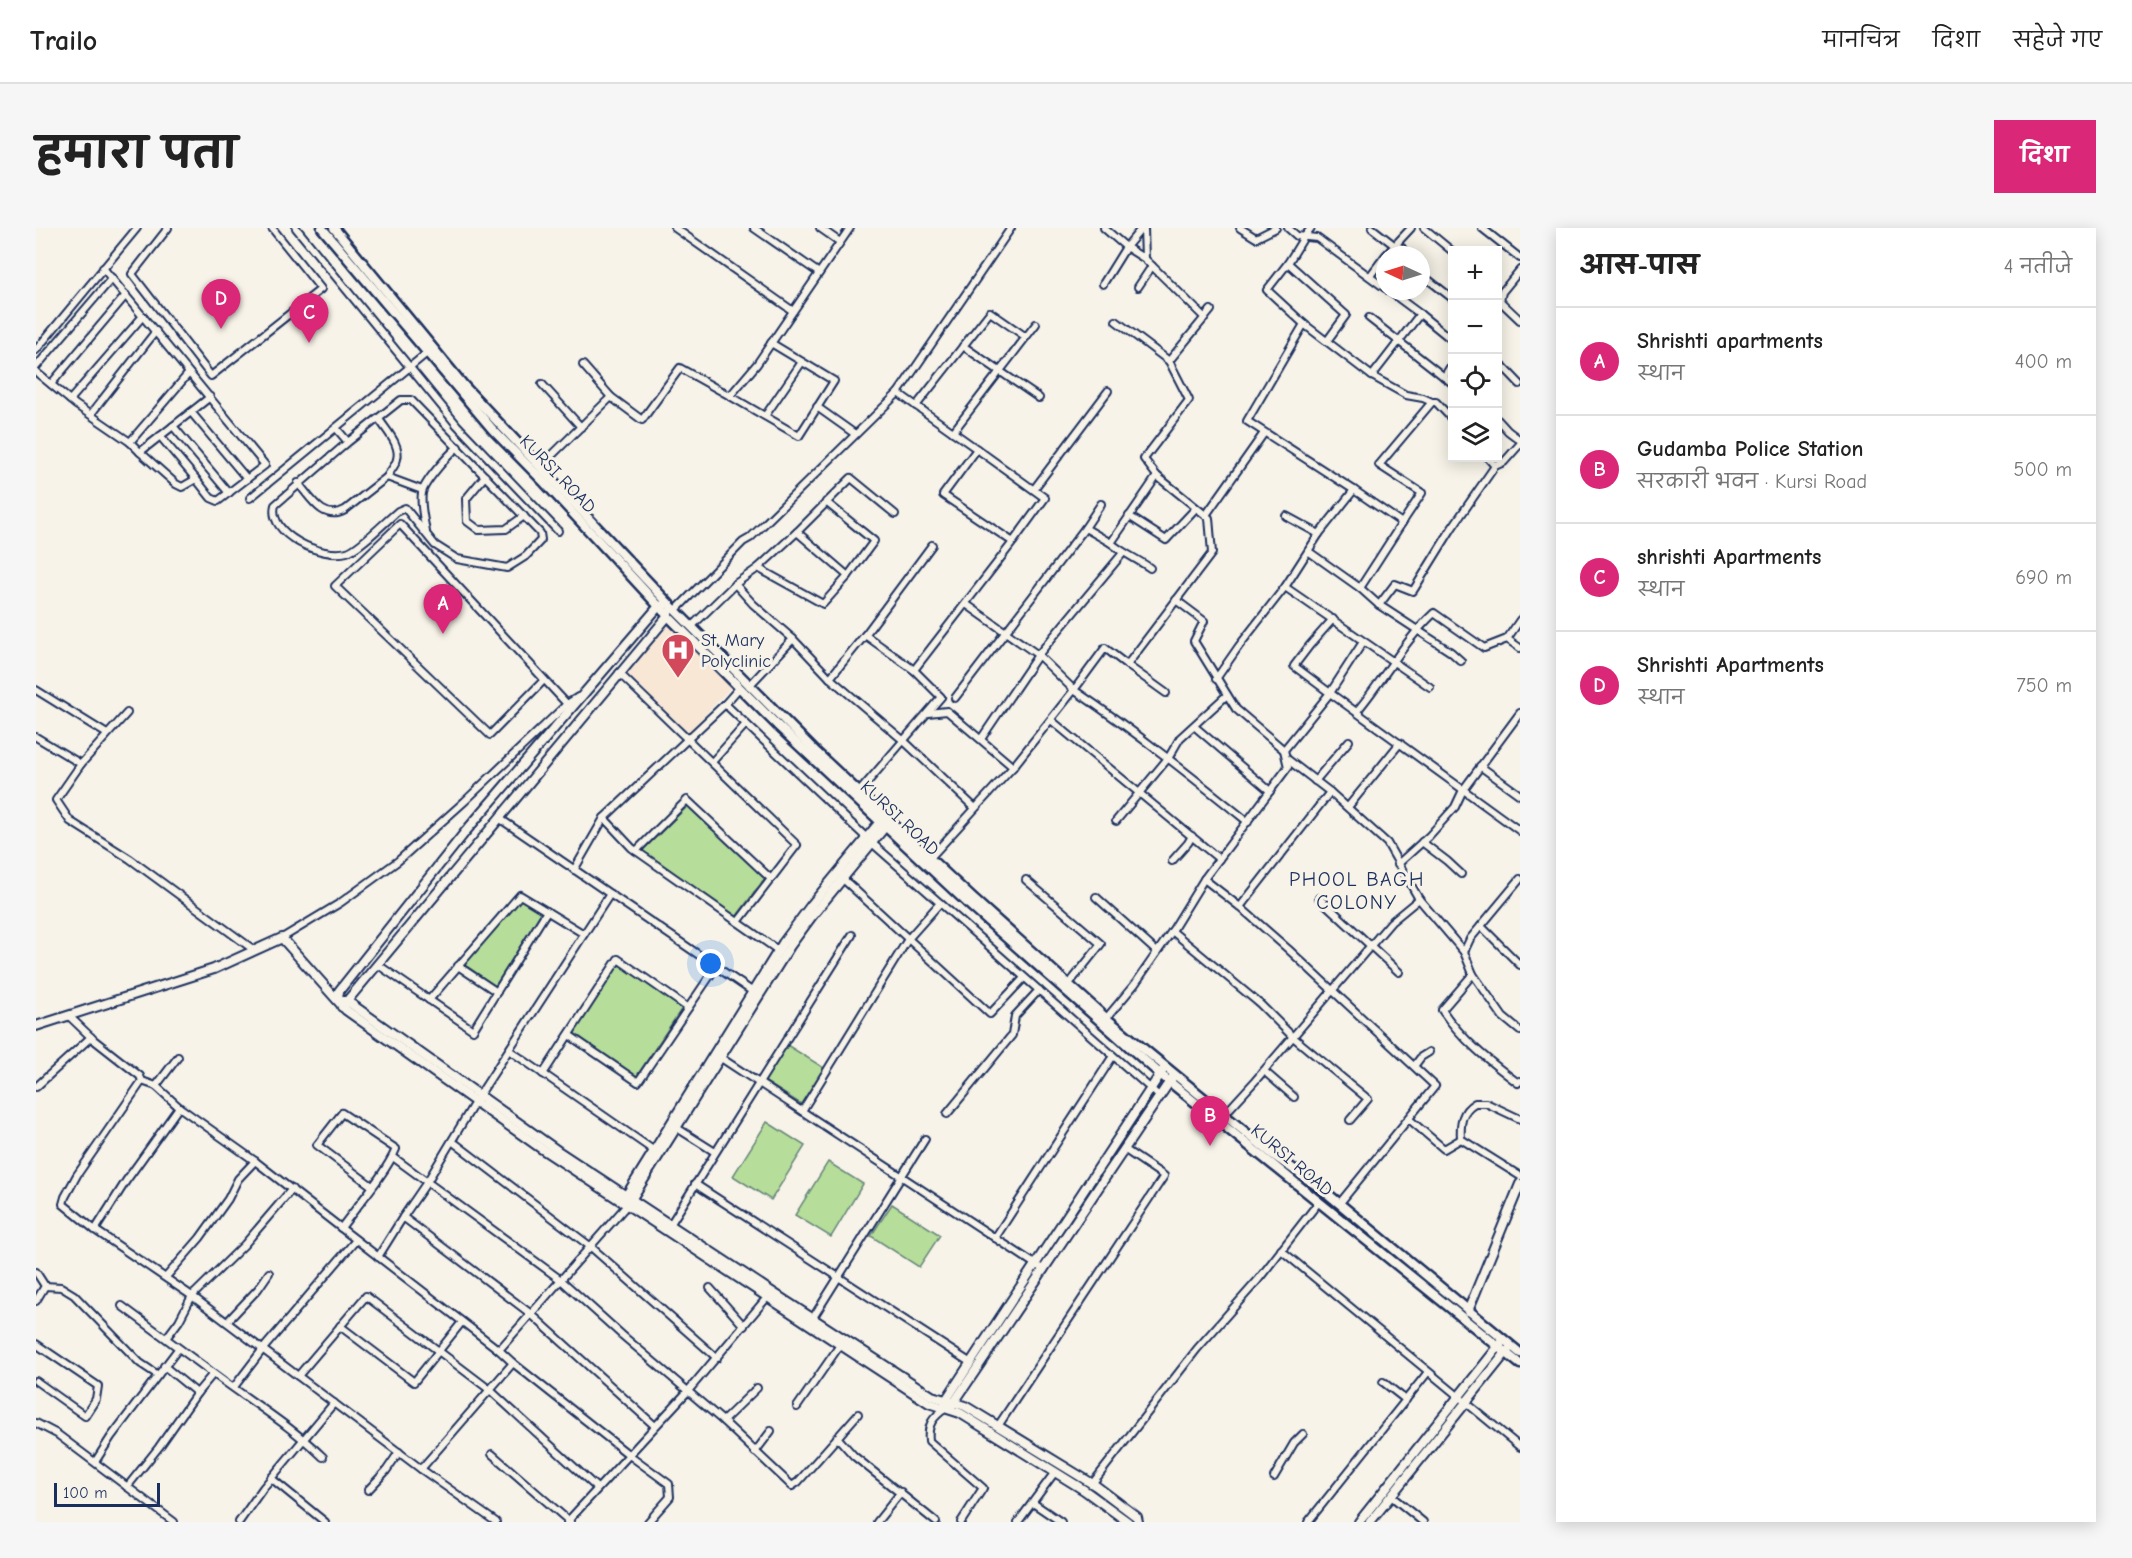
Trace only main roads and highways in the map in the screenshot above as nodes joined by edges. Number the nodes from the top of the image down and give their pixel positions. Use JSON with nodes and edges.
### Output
{"nodes":[{"id":1,"x":321,"y":228,"type":"edge"},
{"id":2,"x":334,"y":228,"type":"edge"},
{"id":3,"x":534,"y":465,"type":"junction"},
{"id":4,"x":668,"y":609,"type":"junction"},
{"id":5,"x":885,"y":822,"type":"junction"},
{"id":6,"x":1105,"y":1021,"type":"junction"},
{"id":7,"x":1221,"y":1118,"type":"junction"},
{"id":8,"x":1505,"y":1346,"type":"junction"},
{"id":9,"x":1520,"y":1353,"type":"edge"},
{"id":10,"x":1520,"y":1364,"type":"edge"}],
"edges":[{"from":1,"to":3,"type":"main road","name":"KURSI ROAD"},
{"from":2,"to":3,"type":"main road","name":"KURSI ROAD"},
{"from":3,"to":4,"type":"main road","name":"KURSI ROAD"},
{"from":4,"to":5,"type":"main road","name":"KURSI ROAD"},
{"from":4,"to":5,"type":"main road","name":"KURSI ROAD"},
{"from":5,"to":6,"type":"main road","name":"KURSI ROAD"},
{"from":5,"to":6,"type":"main road","name":"KURSI ROAD"},
{"from":6,"to":7,"type":"main road","name":"KURSI ROAD"},
{"from":7,"to":8,"type":"main road","name":"KURSI ROAD"},
{"from":7,"to":8,"type":"main road","name":"KURSI ROAD"},
{"from":8,"to":9,"type":"main road","name":"KURSI ROAD"},
{"from":8,"to":10,"type":"main road","name":"KURSI ROAD"}]}
